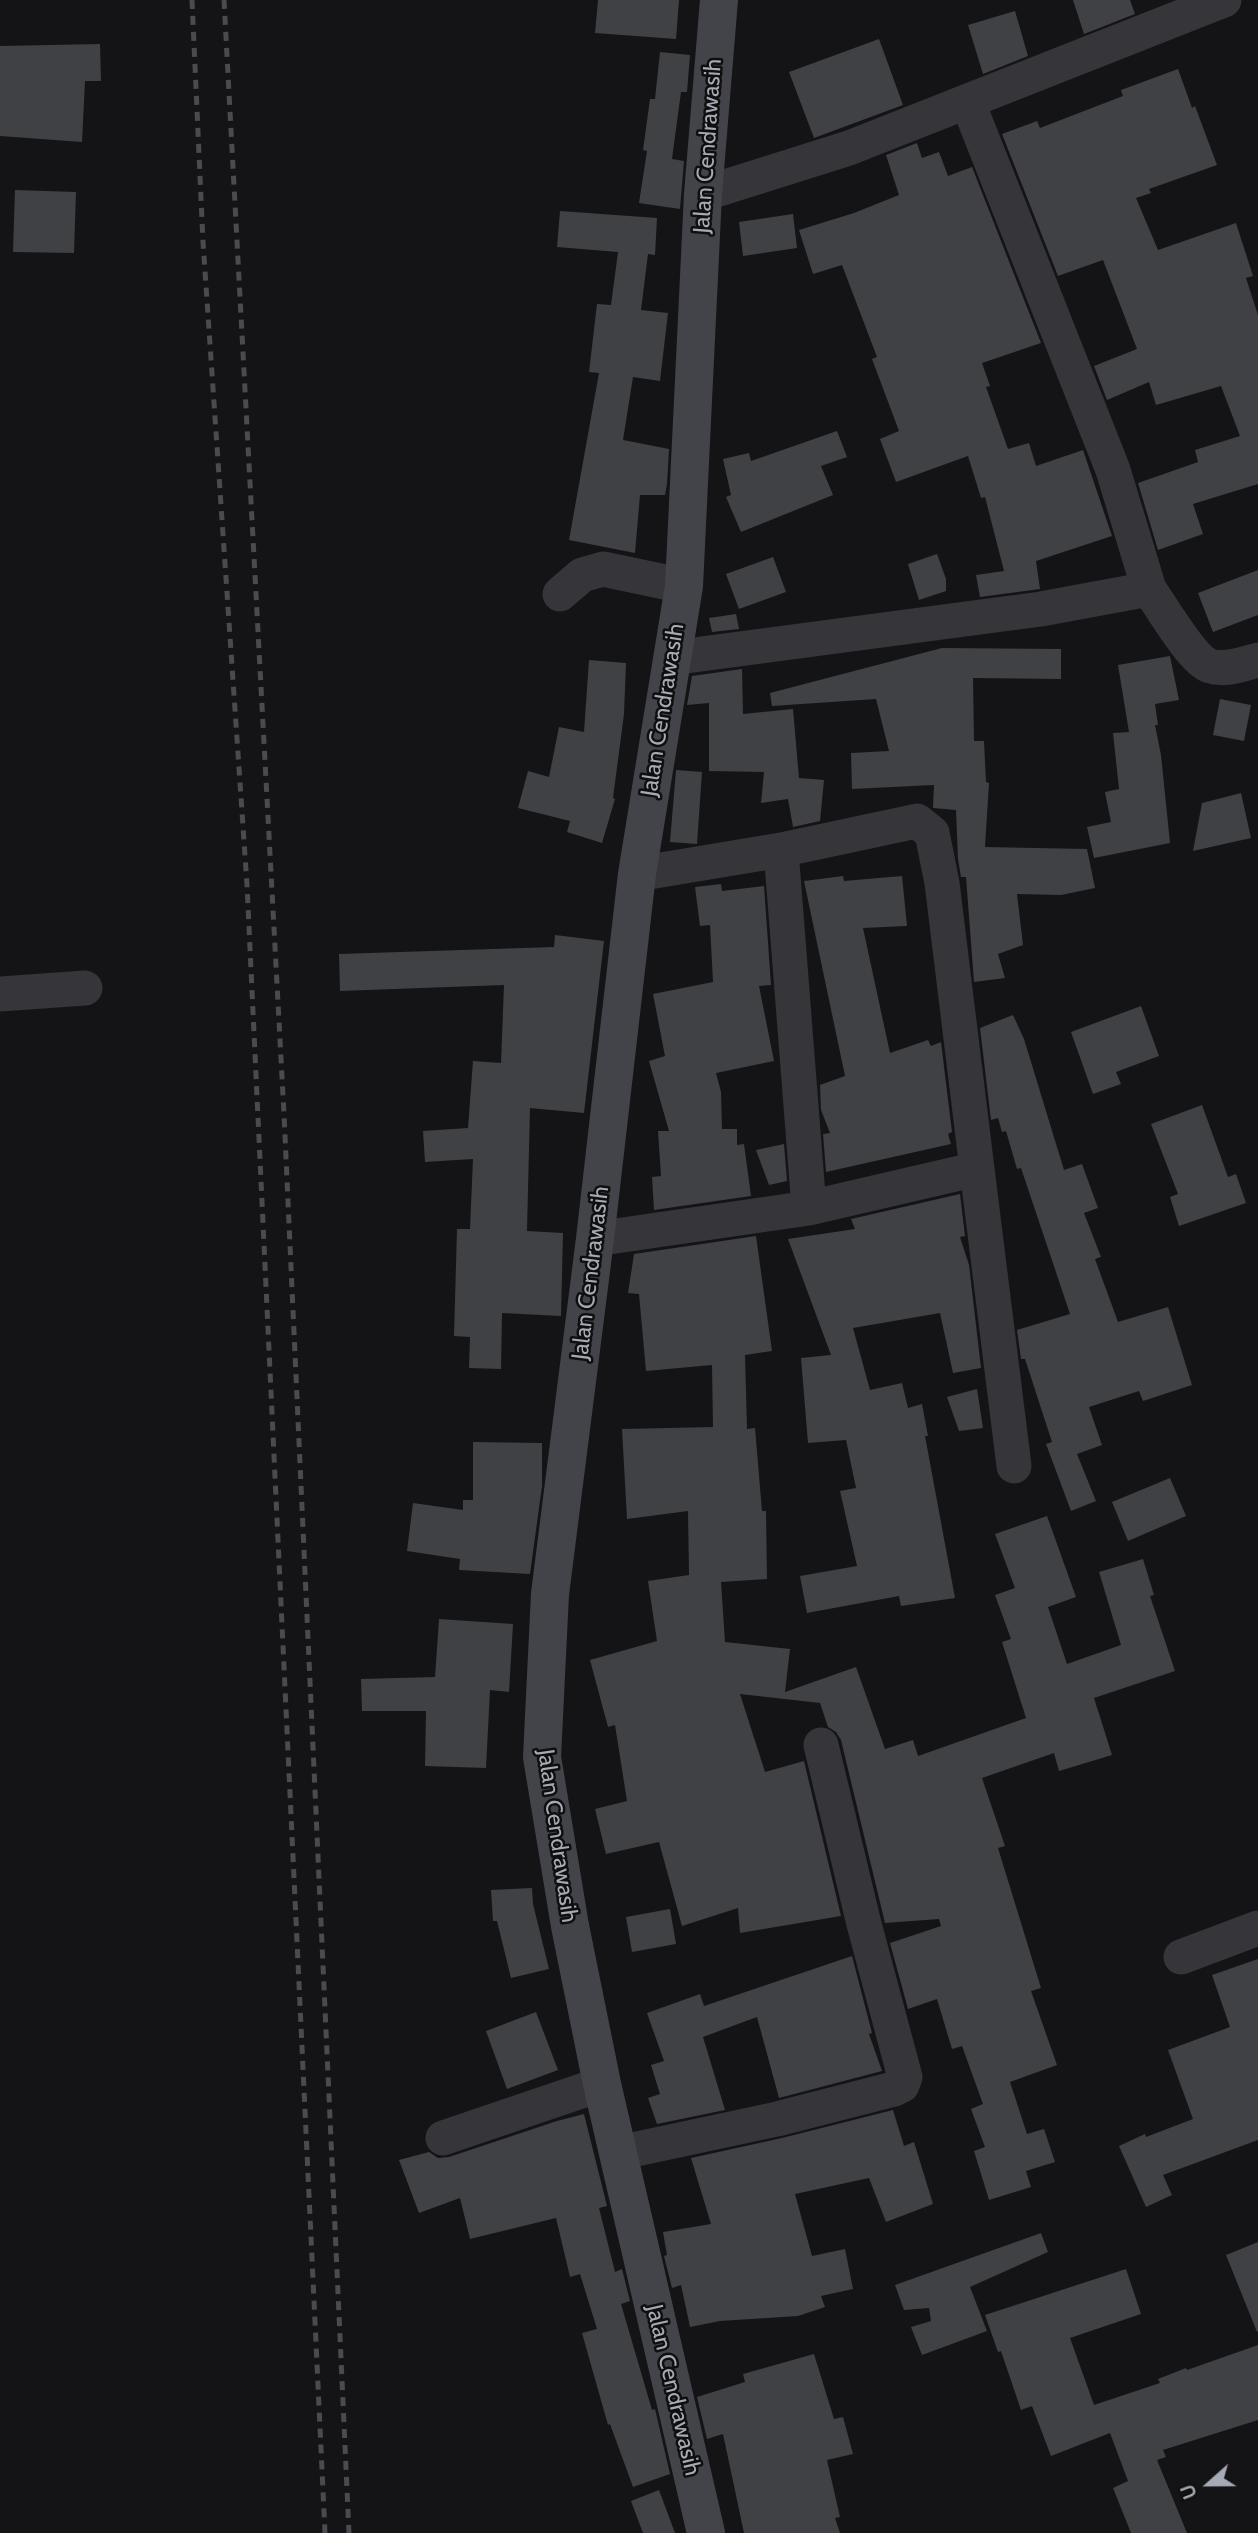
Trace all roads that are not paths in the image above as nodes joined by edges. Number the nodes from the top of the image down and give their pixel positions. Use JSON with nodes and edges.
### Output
{"nodes":[{"id":1,"x":719,"y":0,"type":"edge"},
{"id":2,"x":1224,"y":0,"type":"edge"},
{"id":3,"x":968,"y":103,"type":"junction"},
{"id":4,"x":703,"y":194,"type":"junction"},
{"id":5,"x":684,"y":586,"type":"junction"},
{"id":6,"x":1149,"y":589,"type":"junction"},
{"id":7,"x":560,"y":594,"type":"dead end"},
{"id":8,"x":671,"y":658,"type":"junction"},
{"id":9,"x":1258,"y":660,"type":"edge"},
{"id":10,"x":781,"y":850,"type":"junction"},
{"id":11,"x":638,"y":874,"type":"junction"},
{"id":12,"x":85,"y":988,"type":"dead end"},
{"id":13,"x":0,"y":993,"type":"edge"},
{"id":14,"x":977,"y":1169,"type":"junction"},
{"id":15,"x":809,"y":1208,"type":"junction"},
{"id":16,"x":596,"y":1239,"type":"junction"},
{"id":17,"x":1014,"y":1466,"type":"dead end"},
{"id":18,"x":821,"y":1745,"type":"dead end"},
{"id":19,"x":1258,"y":1928,"type":"edge"},
{"id":20,"x":1181,"y":1957,"type":"dead end"},
{"id":21,"x":602,"y":2084,"type":"junction"},
{"id":22,"x":443,"y":2138,"type":"dead end"},
{"id":23,"x":618,"y":2153,"type":"junction"},
{"id":24,"x":706,"y":2533,"type":"edge"}],
"edges":[{"from":1,"to":4,"type":"main road","name":"Jalan Cendrawasih"},
{"from":2,"to":3,"type":"street"},
{"from":3,"to":4,"type":"street"},
{"from":3,"to":6,"type":"street"},
{"from":4,"to":5,"type":"main road","name":"Jalan Cendrawasih"},
{"from":5,"to":7,"type":"street"},
{"from":5,"to":8,"type":"main road","name":"Jalan Cendrawasih"},
{"from":6,"to":8,"type":"street"},
{"from":6,"to":9,"type":"street"},
{"from":8,"to":11,"type":"main road","name":"Jalan Cendrawasih"},
{"from":10,"to":11,"type":"street"},
{"from":10,"to":14,"type":"street"},
{"from":10,"to":15,"type":"street"},
{"from":11,"to":16,"type":"main road","name":"Jalan Cendrawasih"},
{"from":12,"to":13,"type":"street"},
{"from":14,"to":15,"type":"street"},
{"from":14,"to":17,"type":"street"},
{"from":15,"to":16,"type":"street"},
{"from":16,"to":21,"type":"main road","name":"Jalan Cendrawasih"},
{"from":18,"to":23,"type":"street"},
{"from":19,"to":20,"type":"street"},
{"from":21,"to":22,"type":"street"},
{"from":21,"to":23,"type":"main road","name":"Jalan Cendrawasih"},
{"from":23,"to":24,"type":"main road","name":"Jalan Cendrawasih"}]}
